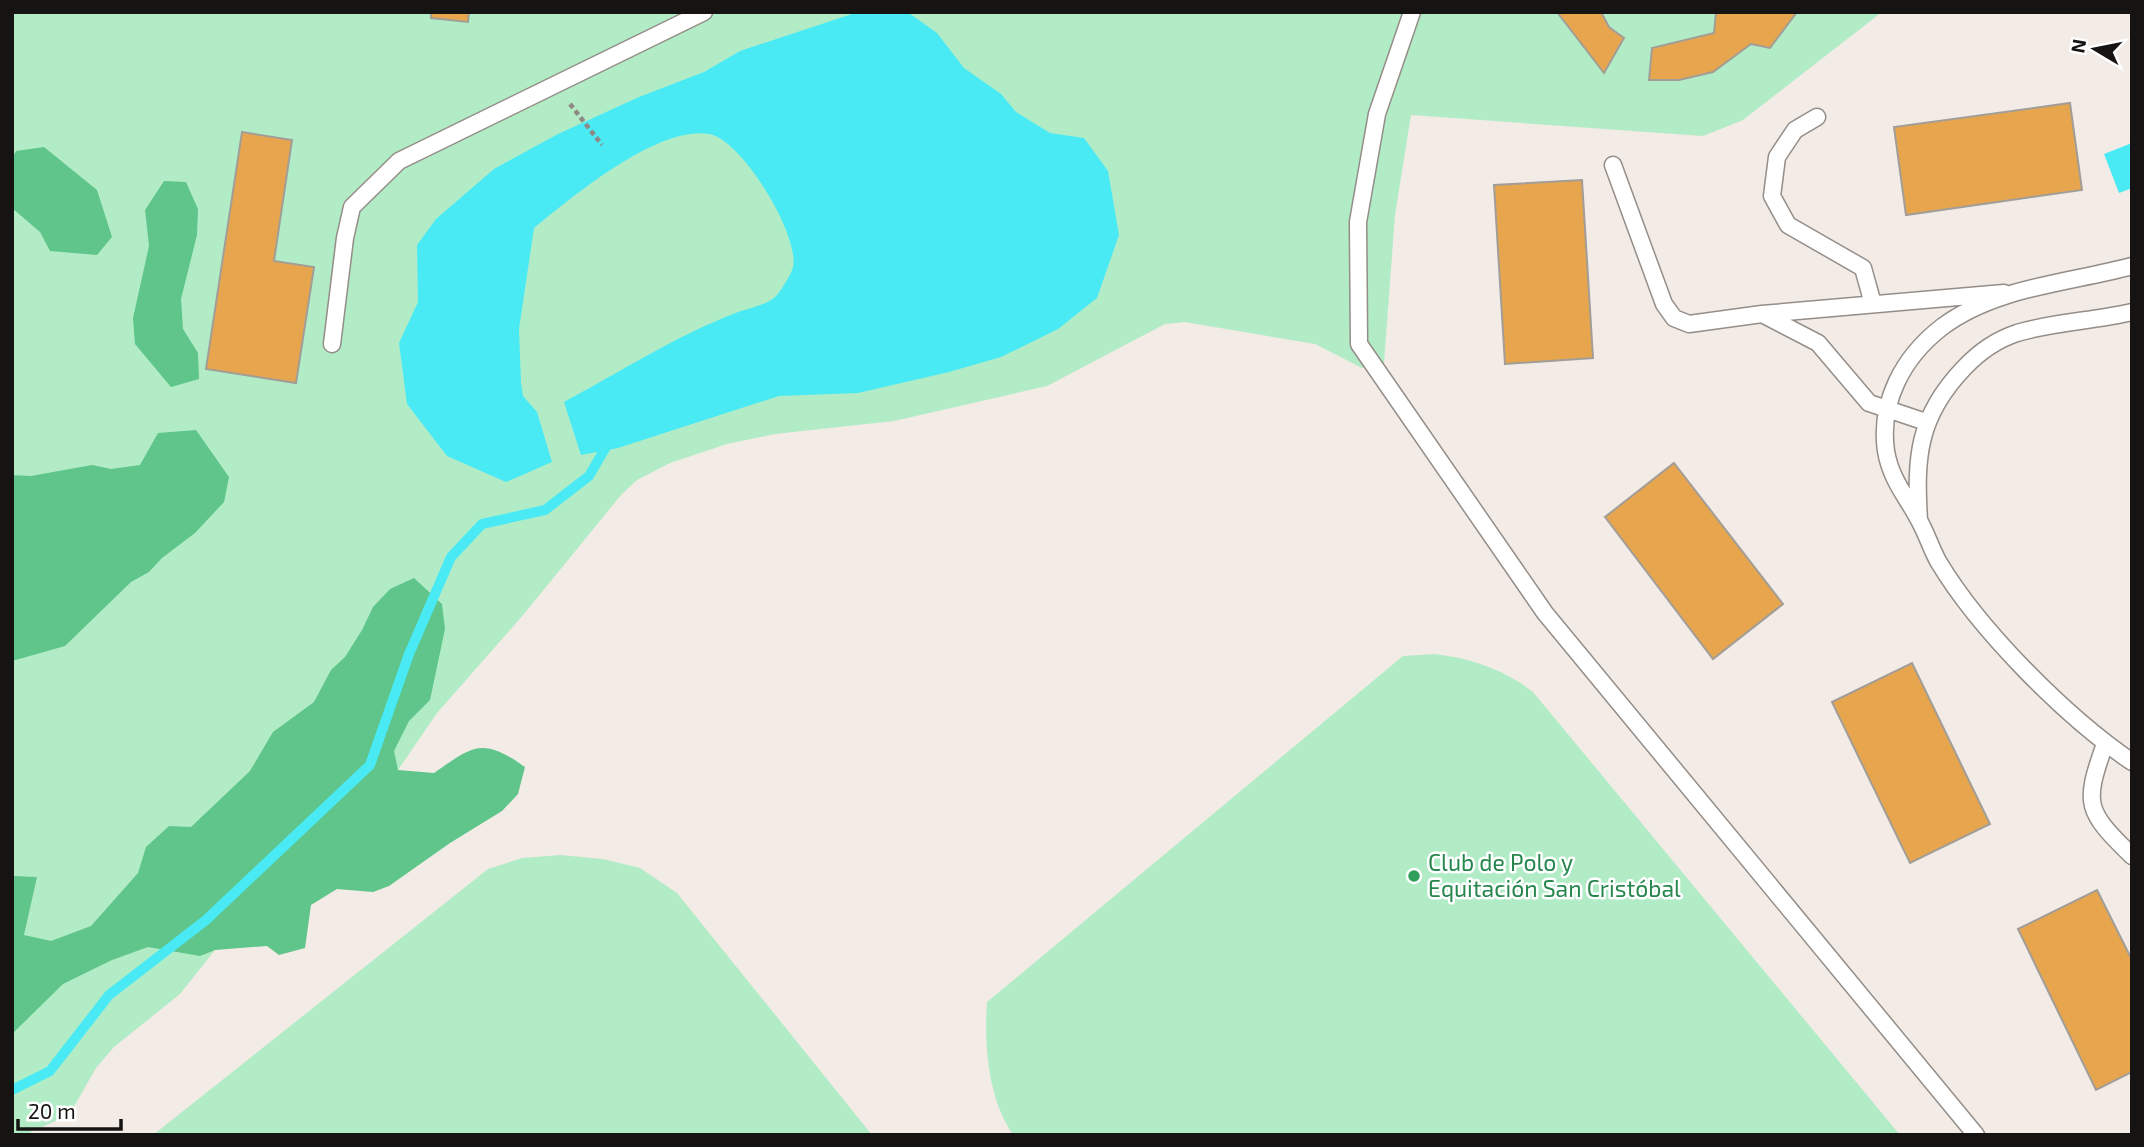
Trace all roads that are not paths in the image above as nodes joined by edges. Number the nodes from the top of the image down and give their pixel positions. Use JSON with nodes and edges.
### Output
{"nodes":[{"id":1,"x":704,"y":12,"type":"edge"},
{"id":2,"x":1412,"y":12,"type":"edge"},
{"id":3,"x":1816,"y":117,"type":"dead end"},
{"id":4,"x":1613,"y":165,"type":"dead end"},
{"id":5,"x":2132,"y":266,"type":"edge"},
{"id":6,"x":2012,"y":292,"type":"junction"},
{"id":7,"x":1873,"y":304,"type":"junction"},
{"id":8,"x":2132,"y":312,"type":"edge"},
{"id":9,"x":1762,"y":314,"type":"junction"},
{"id":10,"x":332,"y":344,"type":"dead end"},
{"id":11,"x":1886,"y":411,"type":"junction"},
{"id":12,"x":1926,"y":422,"type":"junction"},
{"id":13,"x":1919,"y":520,"type":"junction"},
{"id":14,"x":2105,"y":744,"type":"junction"},
{"id":15,"x":2132,"y":762,"type":"edge"},
{"id":16,"x":2132,"y":856,"type":"edge"},
{"id":17,"x":1976,"y":1135,"type":"edge"}],
"edges":[{"from":1,"to":10,"type":"lane"},
{"from":2,"to":17,"type":"lane"},
{"from":3,"to":7,"type":"lane"},
{"from":4,"to":9,"type":"lane"},
{"from":5,"to":6,"type":"lane"},
{"from":6,"to":7,"type":"lane"},
{"from":6,"to":11,"type":"lane"},
{"from":7,"to":9,"type":"lane"},
{"from":8,"to":12,"type":"lane"},
{"from":9,"to":11,"type":"lane"},
{"from":11,"to":12,"type":"lane"},
{"from":11,"to":13,"type":"lane"},
{"from":12,"to":13,"type":"lane"},
{"from":13,"to":14,"type":"lane"},
{"from":14,"to":15,"type":"lane"},
{"from":14,"to":16,"type":"lane"}]}
